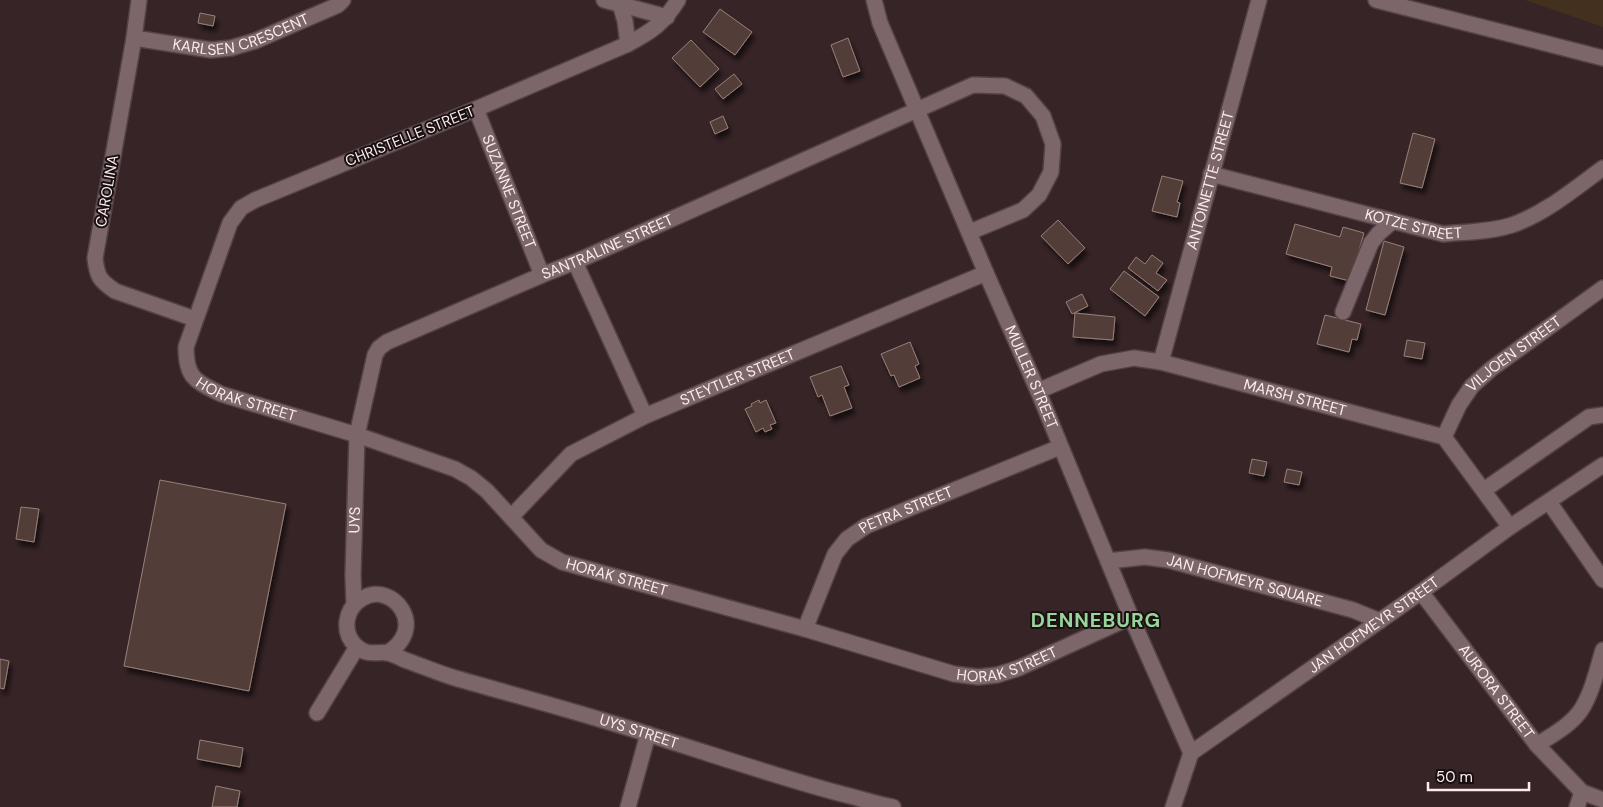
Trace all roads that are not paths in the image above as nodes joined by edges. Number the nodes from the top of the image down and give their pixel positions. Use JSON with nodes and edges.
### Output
{"nodes":[{"id":1,"x":139,"y":0,"type":"edge"},
{"id":2,"x":343,"y":0,"type":"edge"},
{"id":3,"x":604,"y":0,"type":"edge"},
{"id":4,"x":678,"y":0,"type":"edge"},
{"id":5,"x":874,"y":0,"type":"edge"},
{"id":6,"x":1258,"y":0,"type":"edge"},
{"id":7,"x":1376,"y":0,"type":"edge"},
{"id":8,"x":620,"y":4,"type":"junction"},
{"id":9,"x":667,"y":17,"type":"junction"},
{"id":10,"x":134,"y":38,"type":"junction"},
{"id":11,"x":628,"y":44,"type":"junction"},
{"id":12,"x":1603,"y":58,"type":"edge"},
{"id":13,"x":476,"y":109,"type":"junction"},
{"id":14,"x":917,"y":109,"type":"junction"},
{"id":15,"x":1603,"y":168,"type":"edge"},
{"id":16,"x":1211,"y":174,"type":"junction"},
{"id":17,"x":1393,"y":220,"type":"junction"},
{"id":18,"x":970,"y":232,"type":"junction"},
{"id":19,"x":575,"y":262,"type":"junction"},
{"id":20,"x":986,"y":273,"type":"junction"},
{"id":21,"x":542,"y":275,"type":"junction"},
{"id":22,"x":1603,"y":288,"type":"edge"},
{"id":23,"x":1343,"y":312,"type":"dead end"},
{"id":24,"x":195,"y":319,"type":"junction"},
{"id":25,"x":1161,"y":362,"type":"junction"},
{"id":26,"x":1038,"y":390,"type":"junction"},
{"id":27,"x":1603,"y":415,"type":"edge"},
{"id":28,"x":645,"y":416,"type":"junction"},
{"id":29,"x":357,"y":435,"type":"junction"},
{"id":30,"x":1444,"y":437,"type":"junction"},
{"id":31,"x":1060,"y":446,"type":"junction"},
{"id":32,"x":1603,"y":464,"type":"edge"},
{"id":33,"x":1484,"y":490,"type":"junction"},
{"id":34,"x":1550,"y":502,"type":"junction"},
{"id":35,"x":512,"y":516,"type":"junction"},
{"id":36,"x":1510,"y":527,"type":"junction"},
{"id":37,"x":1108,"y":561,"type":"junction"},
{"id":38,"x":1603,"y":580,"type":"edge"},
{"id":39,"x":1421,"y":592,"type":"junction"},
{"id":40,"x":354,"y":605,"type":"junction"},
{"id":41,"x":1130,"y":617,"type":"junction"},
{"id":42,"x":1380,"y":621,"type":"junction"},
{"id":43,"x":805,"y":629,"type":"junction"},
{"id":44,"x":357,"y":647,"type":"junction"},
{"id":45,"x":1603,"y":650,"type":"edge"},
{"id":46,"x":387,"y":653,"type":"junction"},
{"id":47,"x":317,"y":713,"type":"dead end"},
{"id":48,"x":648,"y":734,"type":"junction"},
{"id":49,"x":1537,"y":745,"type":"junction"},
{"id":50,"x":1190,"y":753,"type":"junction"},
{"id":51,"x":1582,"y":792,"type":"junction"},
{"id":52,"x":1603,"y":800,"type":"edge"},
{"id":53,"x":628,"y":807,"type":"edge"},
{"id":54,"x":893,"y":807,"type":"edge"},
{"id":55,"x":1173,"y":807,"type":"edge"},
{"id":56,"x":1577,"y":807,"type":"edge"}],
"edges":[{"from":1,"to":10,"type":"street","name":"CAROLINA"},
{"from":2,"to":10,"type":"street","name":"KARLSEN CRESCENT"},
{"from":3,"to":8,"type":"street"},
{"from":4,"to":9,"type":"street","name":"CHRISTELLE STREET"},
{"from":5,"to":14,"type":"street","name":"MULLER STREET"},
{"from":6,"to":16,"type":"street","name":"ANTOINETTE STREET"},
{"from":7,"to":12,"type":"street"},
{"from":8,"to":9,"type":"street"},
{"from":8,"to":11,"type":"street"},
{"from":9,"to":11,"type":"street","name":"CHRISTELLE STREET"},
{"from":10,"to":24,"type":"street","name":"CAROLINA"},
{"from":11,"to":13,"type":"street","name":"CHRISTELLE STREET"},
{"from":13,"to":21,"type":"street","name":"SUZANNE STREET"},
{"from":13,"to":24,"type":"street","name":"CHRISTELLE STREET"},
{"from":14,"to":18,"type":"street","name":"MULLER STREET"},
{"from":14,"to":18,"type":"street"},
{"from":14,"to":19,"type":"street","name":"SANTRALINE STREET"},
{"from":15,"to":17,"type":"street","name":"KOTZE STREET"},
{"from":16,"to":17,"type":"street","name":"KOTZE STREET"},
{"from":16,"to":25,"type":"street","name":"ANTOINETTE STREET"},
{"from":17,"to":23,"type":"street"},
{"from":18,"to":20,"type":"street","name":"MULLER STREET"},
{"from":19,"to":21,"type":"street","name":"SANTRALINE STREET"},
{"from":19,"to":28,"type":"street"},
{"from":20,"to":26,"type":"street","name":"MULLER STREET"},
{"from":20,"to":28,"type":"street","name":"STEYTLER STREET"},
{"from":21,"to":29,"type":"street","name":"SANTRALINE STREET"},
{"from":22,"to":30,"type":"street","name":"VILJOEN STREET"},
{"from":24,"to":29,"type":"street","name":"HORAK STREET"},
{"from":25,"to":26,"type":"street","name":"MARSH STREET"},
{"from":25,"to":30,"type":"street","name":"MARSH STREET"},
{"from":26,"to":31,"type":"street","name":"MULLER STREET"},
{"from":27,"to":33,"type":"street"},
{"from":28,"to":35,"type":"street","name":"STEYTLER STREET"},
{"from":29,"to":35,"type":"street","name":"HORAK STREET"},
{"from":29,"to":40,"type":"street","name":"UYS"},
{"from":30,"to":33,"type":"street"},
{"from":31,"to":37,"type":"street","name":"MULLER STREET"},
{"from":31,"to":43,"type":"street","name":"PETRA STREET"},
{"from":32,"to":34,"type":"street","name":"JAN HOFMEYR STREET"},
{"from":33,"to":36,"type":"street"},
{"from":34,"to":36,"type":"street","name":"JAN HOFMEYR STREET"},
{"from":34,"to":38,"type":"street"},
{"from":35,"to":43,"type":"street","name":"HORAK STREET"},
{"from":36,"to":39,"type":"street","name":"JAN HOFMEYR STREET"},
{"from":37,"to":41,"type":"street","name":"MULLER STREET"},
{"from":37,"to":42,"type":"street","name":"JAN HOFMEYR SQUARE"},
{"from":39,"to":42,"type":"street","name":"JAN HOFMEYR STREET"},
{"from":39,"to":49,"type":"street","name":"AURORA STREET"},
{"from":40,"to":44,"type":"street"},
{"from":40,"to":46,"type":"street"},
{"from":41,"to":43,"type":"street","name":"HORAK STREET"},
{"from":41,"to":50,"type":"street","name":"MULLER STREET"},
{"from":42,"to":50,"type":"street","name":"JAN HOFMEYR STREET"},
{"from":44,"to":46,"type":"street"},
{"from":44,"to":47,"type":"street"},
{"from":45,"to":49,"type":"street"},
{"from":46,"to":48,"type":"street","name":"UYS STREET"},
{"from":48,"to":53,"type":"street"},
{"from":48,"to":54,"type":"street","name":"UYS STREET"},
{"from":49,"to":51,"type":"street","name":"AURORA STREET"},
{"from":50,"to":55,"type":"street"},
{"from":51,"to":52,"type":"street","name":"AURORA STREET"},
{"from":51,"to":56,"type":"street"}]}
